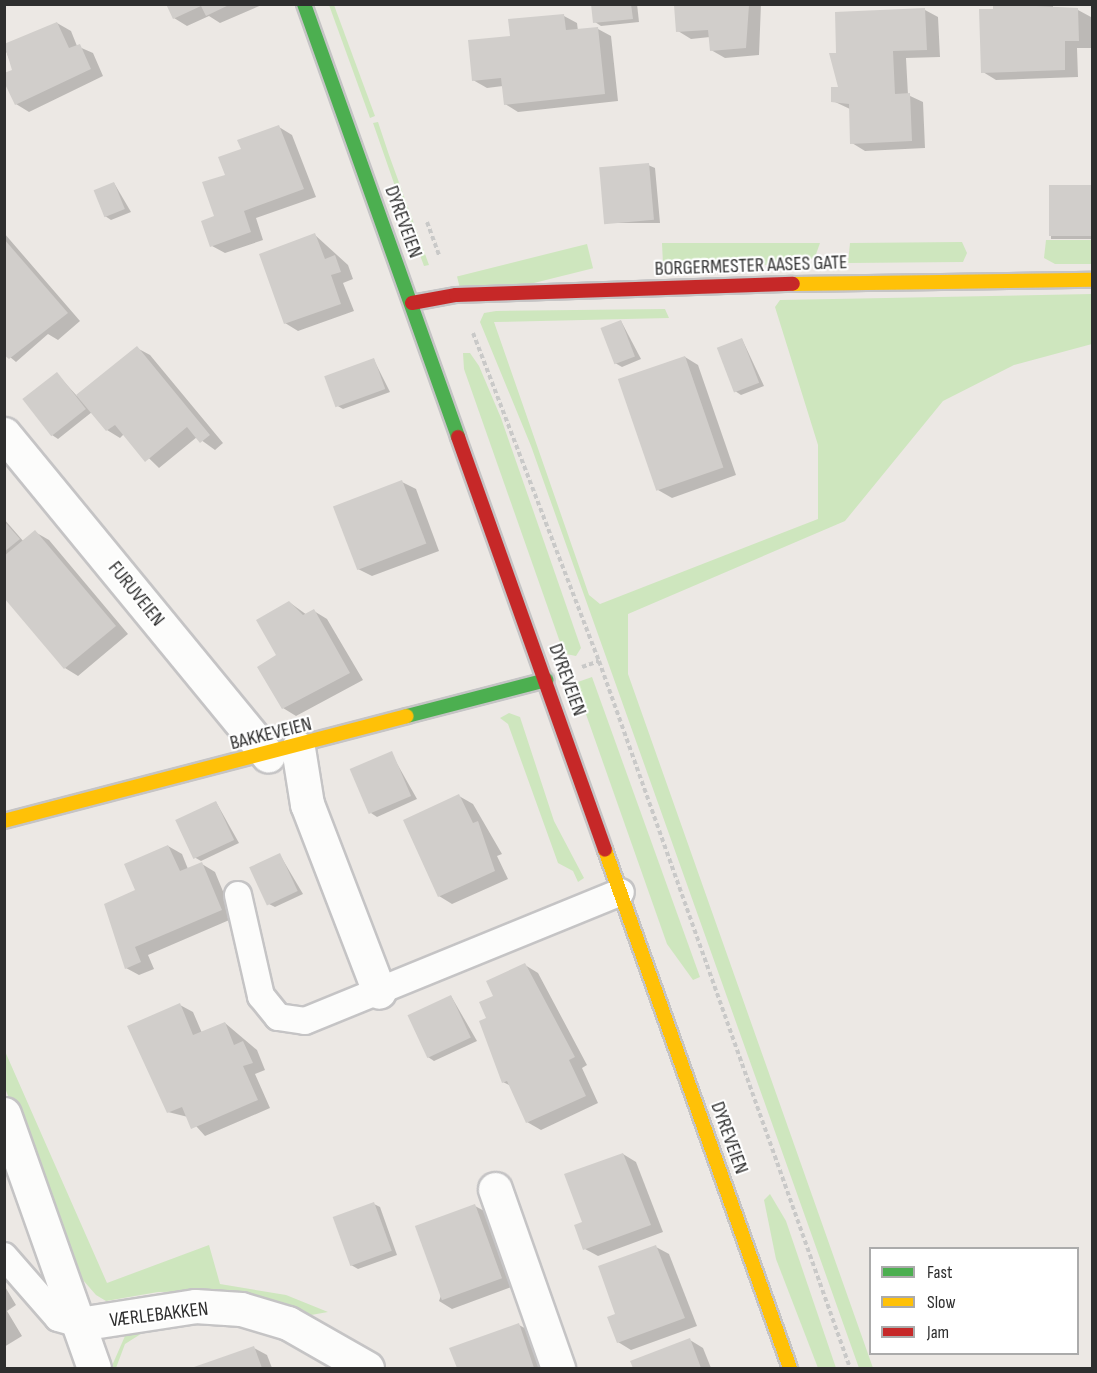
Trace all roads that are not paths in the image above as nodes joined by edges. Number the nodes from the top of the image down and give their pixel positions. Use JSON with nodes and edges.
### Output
{"nodes":[{"id":1,"x":304,"y":4,"type":"edge"},
{"id":2,"x":1092,"y":280,"type":"edge"},
{"id":3,"x":412,"y":303,"type":"junction"},
{"id":4,"x":4,"y":434,"type":"edge"},
{"id":5,"x":546,"y":680,"type":"junction"},
{"id":6,"x":283,"y":751,"type":"junction"},
{"id":7,"x":4,"y":821,"type":"edge"},
{"id":8,"x":621,"y":892,"type":"junction"},
{"id":9,"x":238,"y":896,"type":"dead end"},
{"id":10,"x":379,"y":992,"type":"junction"},
{"id":11,"x":4,"y":1114,"type":"edge"},
{"id":12,"x":495,"y":1189,"type":"dead end"},
{"id":13,"x":4,"y":1256,"type":"edge"},
{"id":14,"x":79,"y":1324,"type":"junction"},
{"id":15,"x":94,"y":1368,"type":"edge"},
{"id":16,"x":367,"y":1368,"type":"edge"},
{"id":17,"x":558,"y":1368,"type":"edge"},
{"id":18,"x":790,"y":1368,"type":"edge"}],
"edges":[{"from":1,"to":3,"type":"main road","name":"DYREVEIEN"},
{"from":2,"to":3,"type":"main road","name":"BORGERMESTER AASES GATE"},
{"from":3,"to":5,"type":"main road","name":"DYREVEIEN"},
{"from":4,"to":6,"type":"street","name":"FURUVEIEN"},
{"from":5,"to":6,"type":"main road","name":"BAKKEVEIEN"},
{"from":5,"to":8,"type":"main road","name":"DYREVEIEN"},
{"from":6,"to":7,"type":"main road","name":"BAKKEVEIEN"},
{"from":6,"to":10,"type":"street"},
{"from":8,"to":10,"type":"lane"},
{"from":8,"to":18,"type":"main road","name":"DYREVEIEN"},
{"from":9,"to":10,"type":"lane"},
{"from":11,"to":14,"type":"street","name":"VÆRLEBAKKEN"},
{"from":12,"to":17,"type":"street"},
{"from":13,"to":14,"type":"lane"},
{"from":14,"to":15,"type":"street","name":"VÆRLEBAKKEN"},
{"from":14,"to":16,"type":"street","name":"VÆRLEBAKKEN"}]}
